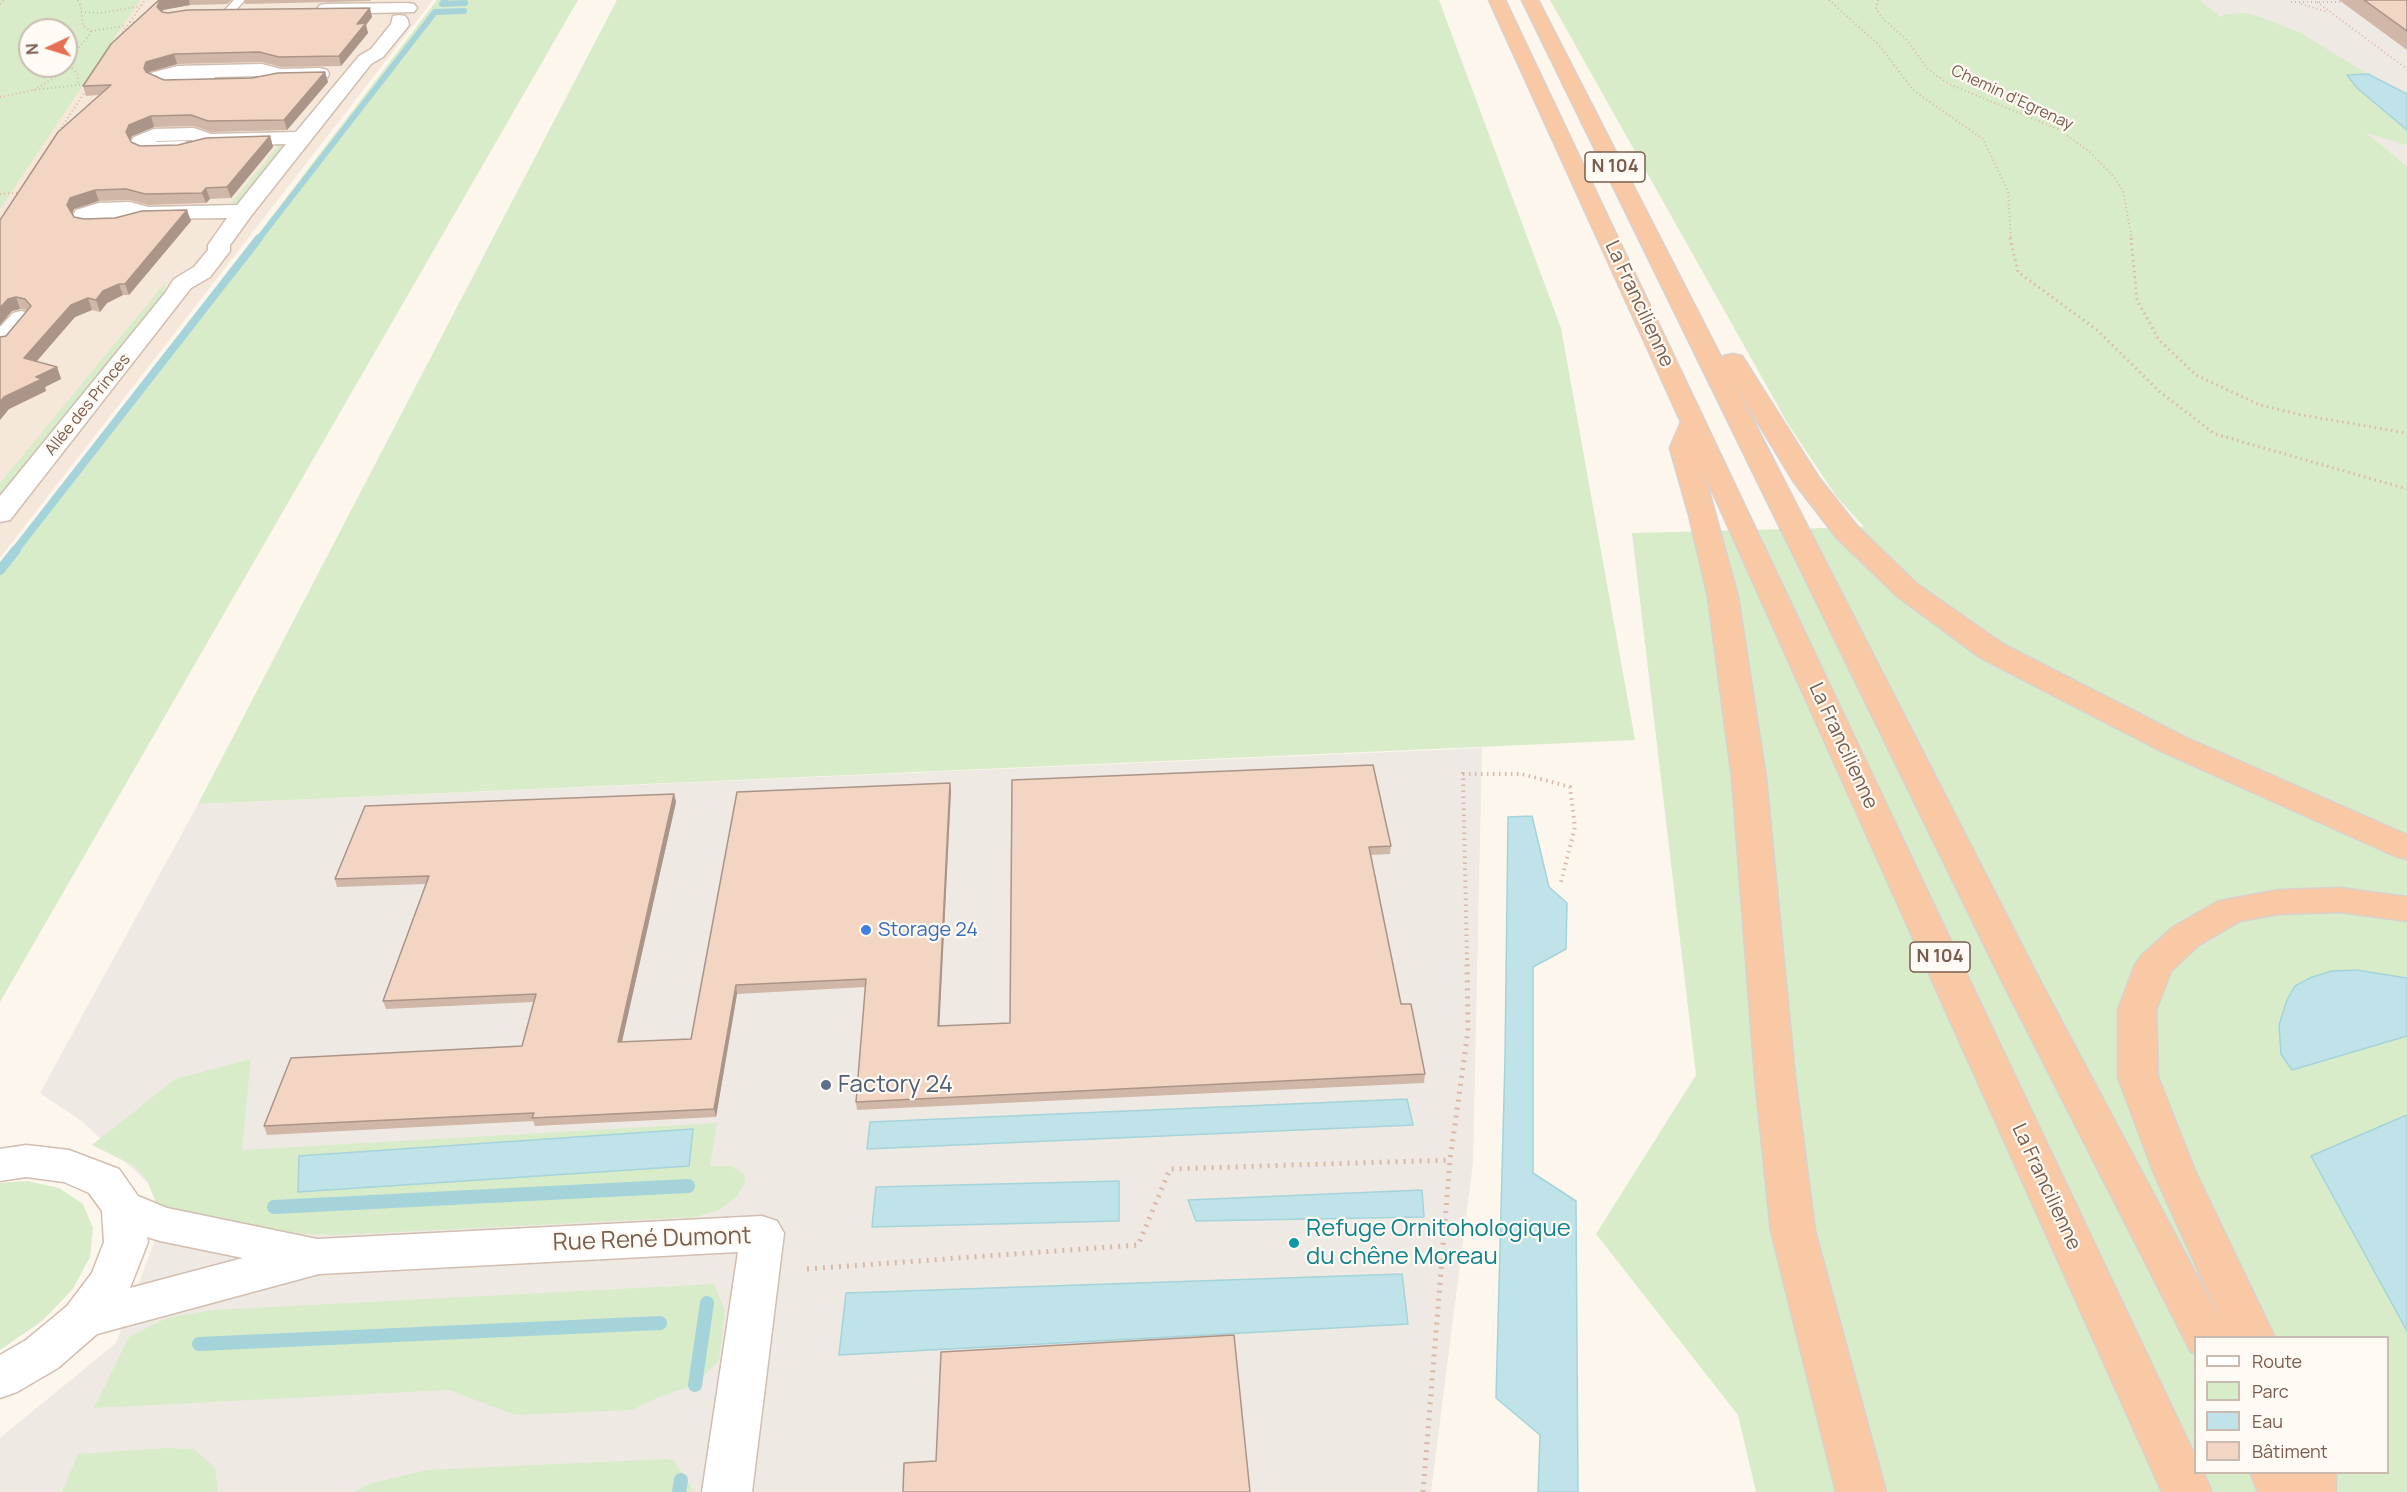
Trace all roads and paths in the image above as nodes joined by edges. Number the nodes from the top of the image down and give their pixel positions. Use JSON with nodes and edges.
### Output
{"nodes":[{"id":1,"x":4,"y":0,"type":"edge"},
{"id":2,"x":77,"y":0,"type":"edge"},
{"id":3,"x":145,"y":0,"type":"edge"},
{"id":4,"x":1497,"y":0,"type":"edge"},
{"id":5,"x":1530,"y":0,"type":"edge"},
{"id":6,"x":1829,"y":0,"type":"edge"},
{"id":7,"x":1878,"y":0,"type":"edge"},
{"id":8,"x":2283,"y":0,"type":"edge"},
{"id":9,"x":2291,"y":2,"type":"junction"},
{"id":10,"x":2316,"y":2,"type":"edge"},
{"id":11,"x":2350,"y":2,"type":"dead end"},
{"id":12,"x":0,"y":4,"type":"edge"},
{"id":13,"x":141,"y":6,"type":"junction"},
{"id":14,"x":240,"y":7,"type":"edge"},
{"id":15,"x":310,"y":9,"type":"edge"},
{"id":16,"x":407,"y":9,"type":"edge"},
{"id":17,"x":209,"y":11,"type":"edge"},
{"id":18,"x":81,"y":12,"type":"junction"},
{"id":19,"x":2333,"y":14,"type":"junction"},
{"id":20,"x":130,"y":22,"type":"junction"},
{"id":21,"x":139,"y":22,"type":"edge"},
{"id":22,"x":126,"y":26,"type":"junction"},
{"id":23,"x":91,"y":31,"type":"junction"},
{"id":24,"x":115,"y":44,"type":"edge"},
{"id":25,"x":78,"y":51,"type":"edge"},
{"id":26,"x":360,"y":67,"type":"junction"},
{"id":27,"x":2407,"y":69,"type":"edge"},
{"id":28,"x":280,"y":75,"type":"junction"},
{"id":29,"x":54,"y":78,"type":"edge"},
{"id":30,"x":78,"y":78,"type":"edge"},
{"id":31,"x":78,"y":85,"type":"junction"},
{"id":32,"x":34,"y":90,"type":"junction"},
{"id":33,"x":0,"y":97,"type":"edge"},
{"id":34,"x":303,"y":138,"type":"junction"},
{"id":35,"x":209,"y":140,"type":"edge"},
{"id":36,"x":61,"y":142,"type":"edge"},
{"id":37,"x":50,"y":144,"type":"junction"},
{"id":38,"x":24,"y":183,"type":"edge"},
{"id":39,"x":0,"y":194,"type":"edge"},
{"id":40,"x":13,"y":201,"type":"edge"},
{"id":41,"x":243,"y":211,"type":"junction"},
{"id":42,"x":145,"y":214,"type":"edge"},
{"id":43,"x":21,"y":318,"type":"edge"},
{"id":44,"x":1699,"y":335,"type":"junction"},
{"id":45,"x":0,"y":341,"type":"edge"},
{"id":46,"x":1694,"y":422,"type":"junction"},
{"id":47,"x":2407,"y":433,"type":"edge"},
{"id":48,"x":2407,"y":489,"type":"edge"},
{"id":49,"x":0,"y":514,"type":"edge"},
{"id":50,"x":2407,"y":848,"type":"edge"},
{"id":51,"x":1560,"y":886,"type":"dead end"},
{"id":52,"x":2407,"y":909,"type":"edge"},
{"id":53,"x":1450,"y":1160,"type":"junction"},
{"id":54,"x":0,"y":1165,"type":"edge"},
{"id":55,"x":123,"y":1208,"type":"junction"},
{"id":56,"x":319,"y":1256,"type":"junction"},
{"id":57,"x":807,"y":1269,"type":"dead end"},
{"id":58,"x":83,"y":1319,"type":"junction"},
{"id":59,"x":2206,"y":1336,"type":"edge"},
{"id":60,"x":2251,"y":1336,"type":"edge"},
{"id":61,"x":0,"y":1378,"type":"edge"},
{"id":62,"x":2274,"y":1474,"type":"edge"},
{"id":63,"x":2312,"y":1474,"type":"edge"},
{"id":64,"x":728,"y":1492,"type":"edge"},
{"id":65,"x":1424,"y":1492,"type":"edge"},
{"id":66,"x":1861,"y":1492,"type":"edge"},
{"id":67,"x":2187,"y":1492,"type":"edge"},
{"id":68,"x":2283,"y":1492,"type":"edge"},
{"id":69,"x":2311,"y":1492,"type":"edge"}],
"edges":[{"from":1,"to":12,"type":"path"},
{"from":2,"to":18,"type":"path"},
{"from":3,"to":13,"type":"path"},
{"from":4,"to":46,"type":"highway","name":"La Francilienne","number":"N 104"},
{"from":5,"to":44,"type":"highway","name":"La Francilienne","number":"N 104"},
{"from":6,"to":48,"type":"path"},
{"from":7,"to":47,"type":"path","name":"Chemin d'Egrenay"},
{"from":8,"to":9,"type":"path"},
{"from":9,"to":10,"type":"path"},
{"from":9,"to":19,"type":"path"},
{"from":10,"to":11,"type":"path"},
{"from":10,"to":19,"type":"path"},
{"from":13,"to":18,"type":"path"},
{"from":13,"to":20,"type":"path"},
{"from":14,"to":17,"type":"street"},
{"from":15,"to":16,"type":"street"},
{"from":16,"to":26,"type":"street","name":"Allée des Princes"},
{"from":18,"to":23,"type":"path"},
{"from":19,"to":27,"type":"path"},
{"from":20,"to":21,"type":"path"},
{"from":20,"to":22,"type":"path"},
{"from":22,"to":23,"type":"path"},
{"from":22,"to":24,"type":"path"},
{"from":23,"to":25,"type":"path"},
{"from":26,"to":28,"type":"street"},
{"from":26,"to":34,"type":"street","name":"Allée des Princes"},
{"from":28,"to":28,"type":"street"},
{"from":29,"to":32,"type":"path"},
{"from":30,"to":31,"type":"path"},
{"from":31,"to":32,"type":"path"},
{"from":31,"to":37,"type":"path"},
{"from":32,"to":33,"type":"path"},
{"from":34,"to":35,"type":"street"},
{"from":34,"to":41,"type":"street","name":"Allée des Princes"},
{"from":36,"to":37,"type":"path"},
{"from":37,"to":38,"type":"path"},
{"from":39,"to":40,"type":"path"},
{"from":41,"to":42,"type":"street"},
{"from":41,"to":49,"type":"street","name":"Allée des Princes"},
{"from":43,"to":45,"type":"street"},
{"from":44,"to":50,"type":"highway"},
{"from":44,"to":59,"type":"highway","name":"La Francilienne","number":"N 104"},
{"from":46,"to":66,"type":"highway"},
{"from":46,"to":67,"type":"highway","name":"La Francilienne","number":"N 104"},
{"from":51,"to":53,"type":"path"},
{"from":52,"to":60,"type":"highway"},
{"from":53,"to":57,"type":"path"},
{"from":53,"to":65,"type":"path"},
{"from":54,"to":55,"type":"street"},
{"from":55,"to":56,"type":"street","name":"Rue René Dumont"},
{"from":55,"to":58,"type":"street"},
{"from":56,"to":58,"type":"street","name":"Rue René Dumont"},
{"from":56,"to":64,"type":"street","name":"Rue René Dumont"},
{"from":58,"to":61,"type":"street"},
{"from":62,"to":68,"type":"highway"},
{"from":63,"to":69,"type":"highway"}]}
